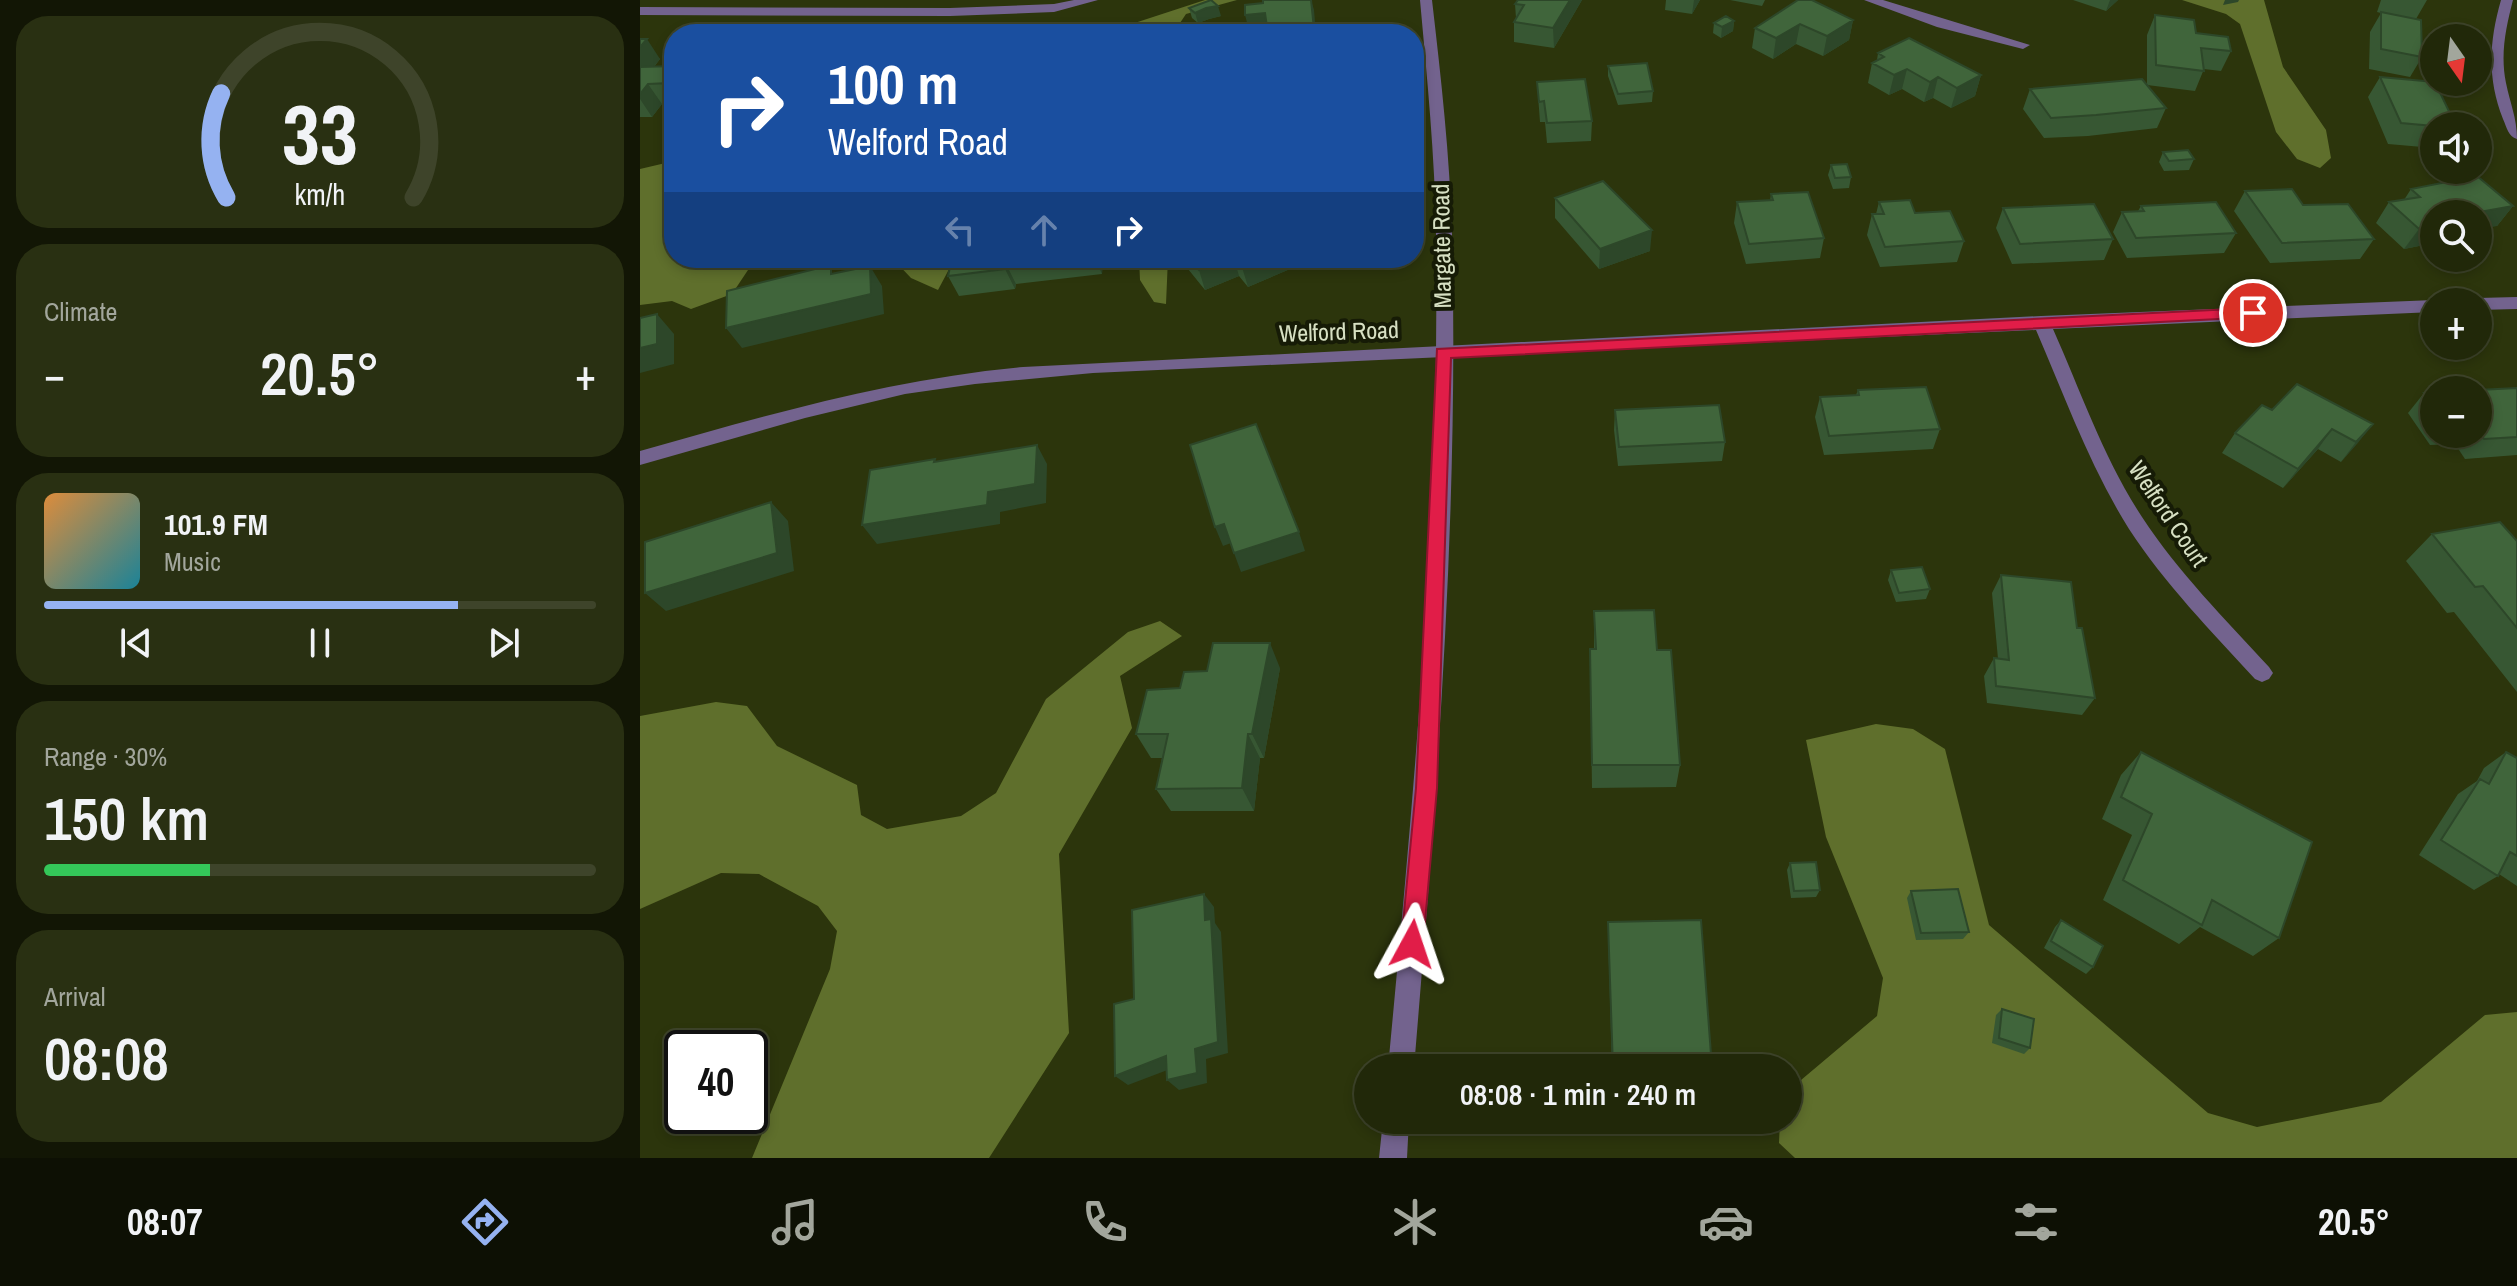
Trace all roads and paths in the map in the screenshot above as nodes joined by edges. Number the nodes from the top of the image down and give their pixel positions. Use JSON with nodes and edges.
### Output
{"nodes":[{"id":1,"x":1092,"y":0,"type":"edge"},
{"id":2,"x":1426,"y":0,"type":"edge"},
{"id":3,"x":1870,"y":0,"type":"edge"},
{"id":4,"x":2507,"y":0,"type":"edge"},
{"id":5,"x":640,"y":11,"type":"edge"},
{"id":6,"x":2023,"y":45,"type":"dead end"},
{"id":7,"x":2517,"y":135,"type":"edge"},
{"id":8,"x":2517,"y":303,"type":"edge"},
{"id":9,"x":2492,"y":304,"type":"edge"},
{"id":10,"x":2420,"y":307,"type":"edge"},
{"id":11,"x":2041,"y":322,"type":"junction"},
{"id":12,"x":1443,"y":353,"type":"junction"},
{"id":13,"x":640,"y":458,"type":"edge"},
{"id":14,"x":2262,"y":673,"type":"dead end"},
{"id":15,"x":1402,"y":1054,"type":"edge"},
{"id":16,"x":1395,"y":1134,"type":"edge"},
{"id":17,"x":1393,"y":1158,"type":"edge"}],
"edges":[{"from":1,"to":5,"type":"street"},
{"from":2,"to":12,"type":"street","name":"Margate Road"},
{"from":3,"to":6,"type":"street"},
{"from":4,"to":7,"type":"street"},
{"from":8,"to":9,"type":"street"},
{"from":10,"to":11,"type":"street","name":"Welford Road"},
{"from":11,"to":12,"type":"street","name":"Welford Road"},
{"from":11,"to":14,"type":"street","name":"Welford Court"},
{"from":12,"to":13,"type":"street","name":"Welford Road"},
{"from":12,"to":15,"type":"street","name":"Margate Road"},
{"from":16,"to":17,"type":"street"}]}
